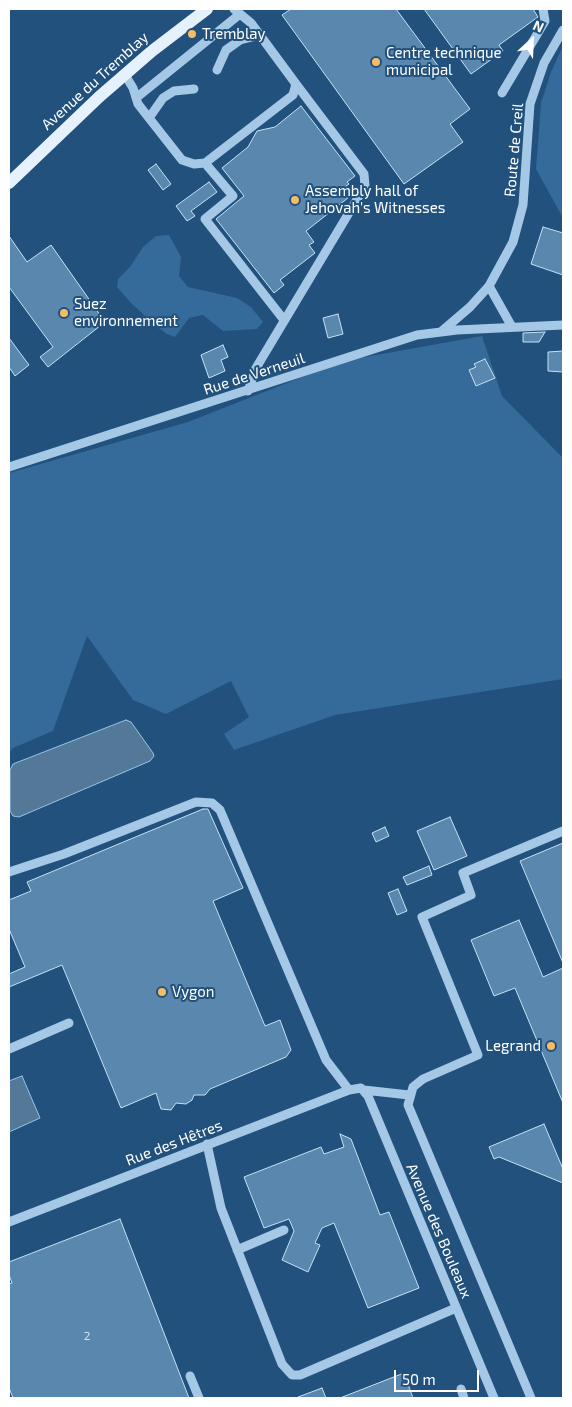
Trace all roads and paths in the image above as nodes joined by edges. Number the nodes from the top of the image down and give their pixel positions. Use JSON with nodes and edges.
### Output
{"nodes":[{"id":1,"x":207,"y":9,"type":"edge"},
{"id":2,"x":543,"y":9,"type":"edge"},
{"id":3,"x":237,"y":11,"type":"edge"},
{"id":4,"x":563,"y":30,"type":"edge"},
{"id":5,"x":260,"y":35,"type":"junction"},
{"id":6,"x":217,"y":70,"type":"dead end"},
{"id":7,"x":124,"y":75,"type":"junction"},
{"id":8,"x":296,"y":84,"type":"junction"},
{"id":9,"x":194,"y":88,"type":"dead end"},
{"id":10,"x":502,"y":93,"type":"dead end"},
{"id":11,"x":136,"y":98,"type":"junction"},
{"id":12,"x":149,"y":118,"type":"junction"},
{"id":13,"x":205,"y":163,"type":"junction"},
{"id":14,"x":9,"y":183,"type":"edge"},
{"id":15,"x":489,"y":286,"type":"junction"},
{"id":16,"x":284,"y":320,"type":"junction"},
{"id":17,"x":563,"y":325,"type":"edge"},
{"id":18,"x":512,"y":327,"type":"junction"},
{"id":19,"x":442,"y":332,"type":"junction"},
{"id":20,"x":248,"y":391,"type":"junction"},
{"id":21,"x":9,"y":466,"type":"edge"},
{"id":22,"x":563,"y":831,"type":"edge"},
{"id":23,"x":9,"y":872,"type":"edge"},
{"id":24,"x":69,"y":1023,"type":"dead end"},
{"id":25,"x":9,"y":1048,"type":"edge"},
{"id":26,"x":349,"y":1090,"type":"junction"},
{"id":27,"x":364,"y":1090,"type":"junction"},
{"id":28,"x":409,"y":1096,"type":"junction"},
{"id":29,"x":207,"y":1144,"type":"junction"},
{"id":30,"x":9,"y":1222,"type":"edge"},
{"id":31,"x":284,"y":1230,"type":"dead end"},
{"id":32,"x":237,"y":1250,"type":"junction"},
{"id":33,"x":456,"y":1308,"type":"junction"},
{"id":34,"x":190,"y":1376,"type":"dead end"},
{"id":35,"x":199,"y":1398,"type":"edge"},
{"id":36,"x":494,"y":1398,"type":"edge"},
{"id":37,"x":531,"y":1398,"type":"edge"}],
"edges":[{"from":1,"to":7,"type":"main road","name":"Avenue du Tremblay"},
{"from":2,"to":10,"type":"street"},
{"from":3,"to":5,"type":"street"},
{"from":3,"to":11,"type":"street"},
{"from":4,"to":15,"type":"street","name":"Route de Creil"},
{"from":5,"to":6,"type":"street"},
{"from":5,"to":8,"type":"street"},
{"from":7,"to":11,"type":"street"},
{"from":7,"to":14,"type":"main road","name":"Avenue du Tremblay"},
{"from":8,"to":13,"type":"street"},
{"from":8,"to":16,"type":"street"},
{"from":9,"to":12,"type":"street"},
{"from":11,"to":12,"type":"street"},
{"from":12,"to":13,"type":"street"},
{"from":13,"to":16,"type":"street"},
{"from":15,"to":18,"type":"street"},
{"from":15,"to":19,"type":"street","name":"Route de Creil"},
{"from":16,"to":20,"type":"street"},
{"from":17,"to":18,"type":"street","name":"Rue de Verneuil"},
{"from":18,"to":19,"type":"street","name":"Rue de Verneuil"},
{"from":19,"to":20,"type":"street","name":"Rue de Verneuil"},
{"from":20,"to":21,"type":"street","name":"Rue de Verneuil"},
{"from":22,"to":28,"type":"street"},
{"from":23,"to":26,"type":"street"},
{"from":24,"to":25,"type":"street"},
{"from":26,"to":27,"type":"street"},
{"from":26,"to":29,"type":"street","name":"Rue des Hêtres"},
{"from":27,"to":28,"type":"street"},
{"from":27,"to":33,"type":"street","name":"Avenue des Bouleaux"},
{"from":28,"to":37,"type":"street"},
{"from":29,"to":30,"type":"street","name":"Rue des Hêtres"},
{"from":29,"to":32,"type":"street"},
{"from":31,"to":32,"type":"street"},
{"from":32,"to":33,"type":"street"},
{"from":33,"to":36,"type":"street","name":"Avenue des Bouleaux"},
{"from":34,"to":35,"type":"street"}]}
